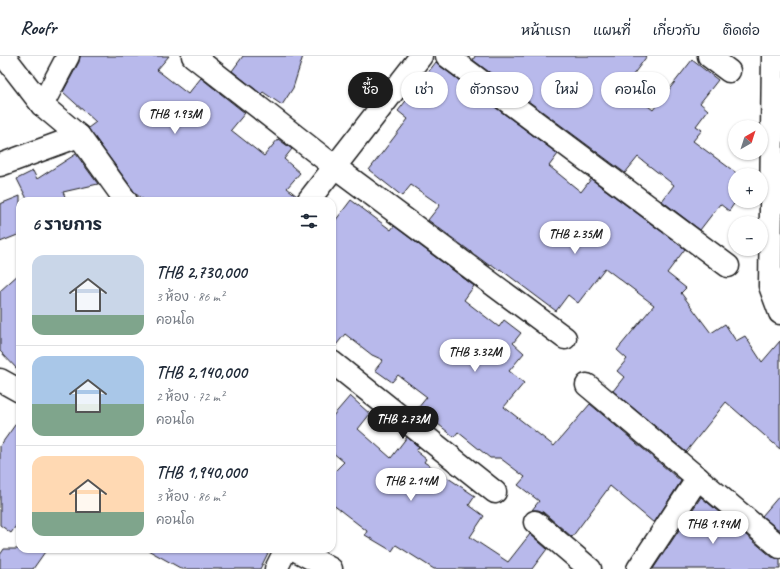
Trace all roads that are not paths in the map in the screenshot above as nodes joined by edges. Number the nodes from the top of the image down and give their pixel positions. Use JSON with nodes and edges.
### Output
{"nodes":[{"id":1,"x":4,"y":56,"type":"edge"},
{"id":2,"x":68,"y":56,"type":"edge"},
{"id":3,"x":193,"y":56,"type":"edge"},
{"id":4,"x":421,"y":56,"type":"edge"},
{"id":5,"x":448,"y":56,"type":"edge"},
{"id":6,"x":709,"y":56,"type":"edge"},
{"id":7,"x":773,"y":56,"type":"edge"},
{"id":8,"x":729,"y":71,"type":"dead end"},
{"id":9,"x":776,"y":82,"type":"edge"},
{"id":10,"x":42,"y":105,"type":"junction"},
{"id":11,"x":79,"y":136,"type":"junction"},
{"id":12,"x":0,"y":165,"type":"edge"},
{"id":13,"x":335,"y":167,"type":"junction"},
{"id":14,"x":123,"y":197,"type":"edge"},
{"id":15,"x":311,"y":197,"type":"edge"},
{"id":16,"x":728,"y":266,"type":"dead end"},
{"id":17,"x":780,"y":313,"type":"edge"},
{"id":18,"x":565,"y":338,"type":"dead end"},
{"id":19,"x":336,"y":365,"type":"edge"},
{"id":20,"x":0,"y":380,"type":"edge"},
{"id":21,"x":587,"y":385,"type":"dead end"},
{"id":22,"x":16,"y":390,"type":"edge"},
{"id":23,"x":698,"y":478,"type":"junction"},
{"id":24,"x":495,"y":492,"type":"dead end"},
{"id":25,"x":535,"y":522,"type":"dead end"},
{"id":26,"x":780,"y":547,"type":"edge"},
{"id":27,"x":284,"y":553,"type":"edge"},
{"id":28,"x":301,"y":553,"type":"edge"},
{"id":29,"x":276,"y":569,"type":"edge"},
{"id":30,"x":331,"y":569,"type":"edge"},
{"id":31,"x":590,"y":569,"type":"edge"},
{"id":32,"x":638,"y":569,"type":"edge"}],
"edges":[{"from":1,"to":10,"type":"street"},
{"from":2,"to":10,"type":"street"},
{"from":3,"to":13,"type":"street"},
{"from":4,"to":13,"type":"street"},
{"from":5,"to":16,"type":"street"},
{"from":6,"to":8,"type":"street"},
{"from":7,"to":9,"type":"street"},
{"from":9,"to":17,"type":"street"},
{"from":10,"to":11,"type":"street"},
{"from":11,"to":12,"type":"street"},
{"from":11,"to":14,"type":"street"},
{"from":13,"to":15,"type":"street"},
{"from":13,"to":18,"type":"street"},
{"from":19,"to":24,"type":"street"},
{"from":20,"to":22,"type":"street"},
{"from":21,"to":23,"type":"street"},
{"from":23,"to":26,"type":"street"},
{"from":23,"to":32,"type":"street"},
{"from":25,"to":31,"type":"street"},
{"from":27,"to":29,"type":"street"},
{"from":28,"to":30,"type":"street"}]}
